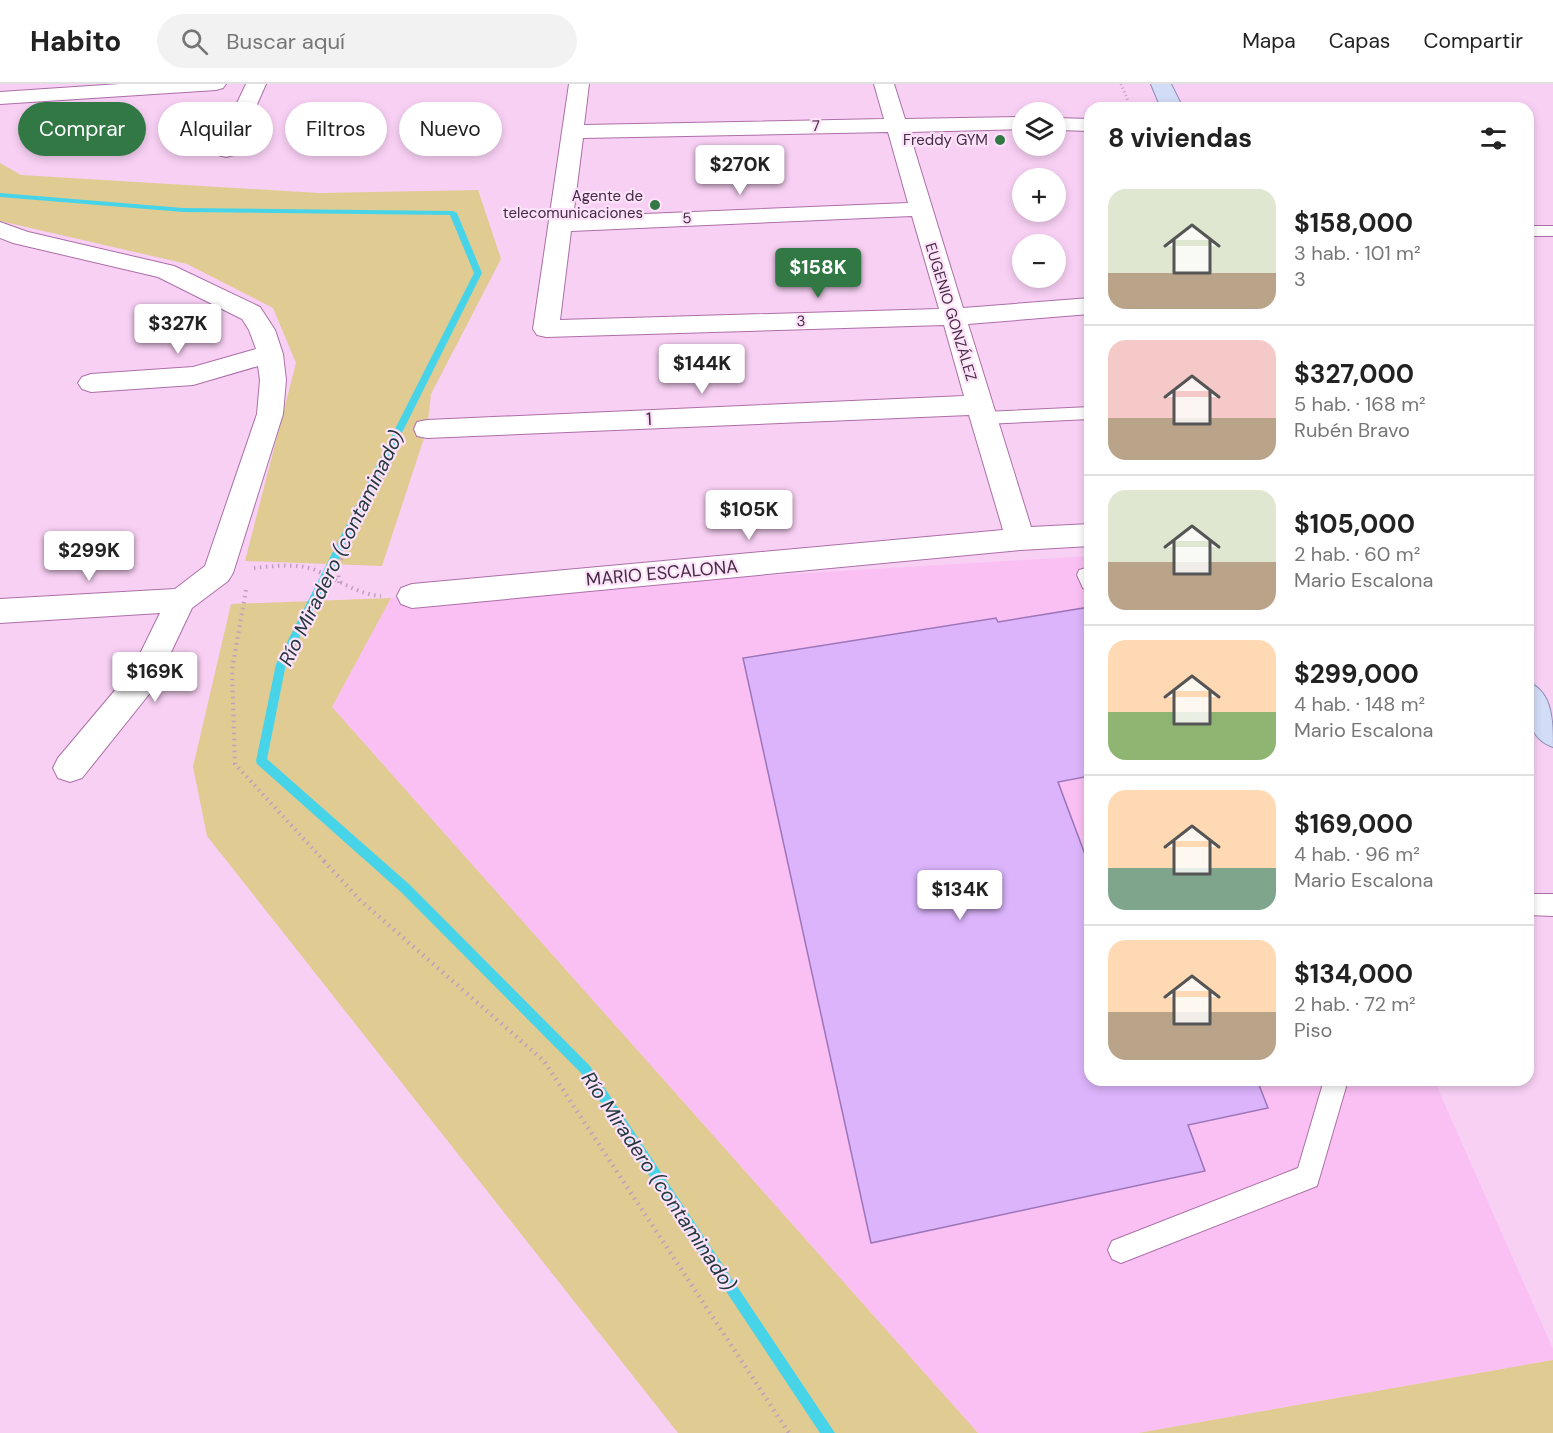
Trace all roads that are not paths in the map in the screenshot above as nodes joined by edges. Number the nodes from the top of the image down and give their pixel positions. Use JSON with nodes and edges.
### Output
{"nodes":[{"id":1,"x":216,"y":84,"type":"edge"},
{"id":2,"x":256,"y":84,"type":"edge"},
{"id":3,"x":579,"y":84,"type":"edge"},
{"id":4,"x":884,"y":84,"type":"edge"},
{"id":5,"x":1161,"y":84,"type":"edge"},
{"id":6,"x":12,"y":93,"type":"edge"},
{"id":7,"x":248,"y":102,"type":"edge"},
{"id":8,"x":1170,"y":102,"type":"edge"},
{"id":9,"x":1012,"y":123,"type":"edge"},
{"id":10,"x":895,"y":124,"type":"junction"},
{"id":11,"x":1066,"y":124,"type":"edge"},
{"id":12,"x":1084,"y":125,"type":"edge"},
{"id":13,"x":572,"y":132,"type":"junction"},
{"id":14,"x":920,"y":208,"type":"junction"},
{"id":15,"x":561,"y":224,"type":"junction"},
{"id":16,"x":0,"y":229,"type":"edge"},
{"id":17,"x":1534,"y":231,"type":"edge"},
{"id":18,"x":1553,"y":231,"type":"edge"},
{"id":19,"x":1084,"y":306,"type":"edge"},
{"id":20,"x":952,"y":317,"type":"junction"},
{"id":21,"x":270,"y":354,"type":"junction"},
{"id":22,"x":91,"y":382,"type":"dead end"},
{"id":23,"x":981,"y":412,"type":"junction"},
{"id":24,"x":1084,"y":413,"type":"edge"},
{"id":25,"x":426,"y":429,"type":"road end"},
{"id":26,"x":1084,"y":535,"type":"edge"},
{"id":27,"x":1020,"y":539,"type":"junction"},
{"id":28,"x":412,"y":596,"type":"road end"},
{"id":29,"x":182,"y":600,"type":"junction"},
{"id":30,"x":0,"y":612,"type":"edge"},
{"id":31,"x":1534,"y":704,"type":"edge"},
{"id":32,"x":1553,"y":733,"type":"edge"},
{"id":33,"x":70,"y":768,"type":"dead end"},
{"id":34,"x":1534,"y":904,"type":"edge"},
{"id":35,"x":1553,"y":905,"type":"edge"},
{"id":36,"x":1334,"y":1086,"type":"edge"},
{"id":37,"x":1121,"y":1250,"type":"dead end"}],
"edges":[{"from":1,"to":6,"type":"street"},
{"from":2,"to":7,"type":"street"},
{"from":3,"to":13,"type":"street"},
{"from":4,"to":10,"type":"street","name":"EUGENIO GONZÁLEZ"},
{"from":5,"to":8,"type":"main road"},
{"from":9,"to":10,"type":"street","name":"7"},
{"from":10,"to":13,"type":"street","name":"7"},
{"from":10,"to":14,"type":"street","name":"EUGENIO GONZÁLEZ"},
{"from":11,"to":12,"type":"street"},
{"from":13,"to":15,"type":"street"},
{"from":14,"to":15,"type":"street","name":"5"},
{"from":14,"to":20,"type":"street","name":"EUGENIO GONZÁLEZ"},
{"from":15,"to":20,"type":"street","name":"3"},
{"from":16,"to":21,"type":"street"},
{"from":17,"to":18,"type":"lane"},
{"from":19,"to":20,"type":"street","name":"3"},
{"from":20,"to":23,"type":"street","name":"EUGENIO GONZÁLEZ"},
{"from":21,"to":22,"type":"street"},
{"from":21,"to":29,"type":"street"},
{"from":23,"to":24,"type":"lane","name":"1"},
{"from":23,"to":25,"type":"street","name":"1"},
{"from":23,"to":27,"type":"street","name":"EUGENIO GONZÁLEZ"},
{"from":26,"to":27,"type":"street","name":"MARIO ESCALONA"},
{"from":27,"to":28,"type":"street","name":"MARIO ESCALONA"},
{"from":29,"to":30,"type":"street"},
{"from":29,"to":33,"type":"street"},
{"from":31,"to":32,"type":"main road"},
{"from":34,"to":35,"type":"lane"},
{"from":36,"to":37,"type":"lane"}]}
